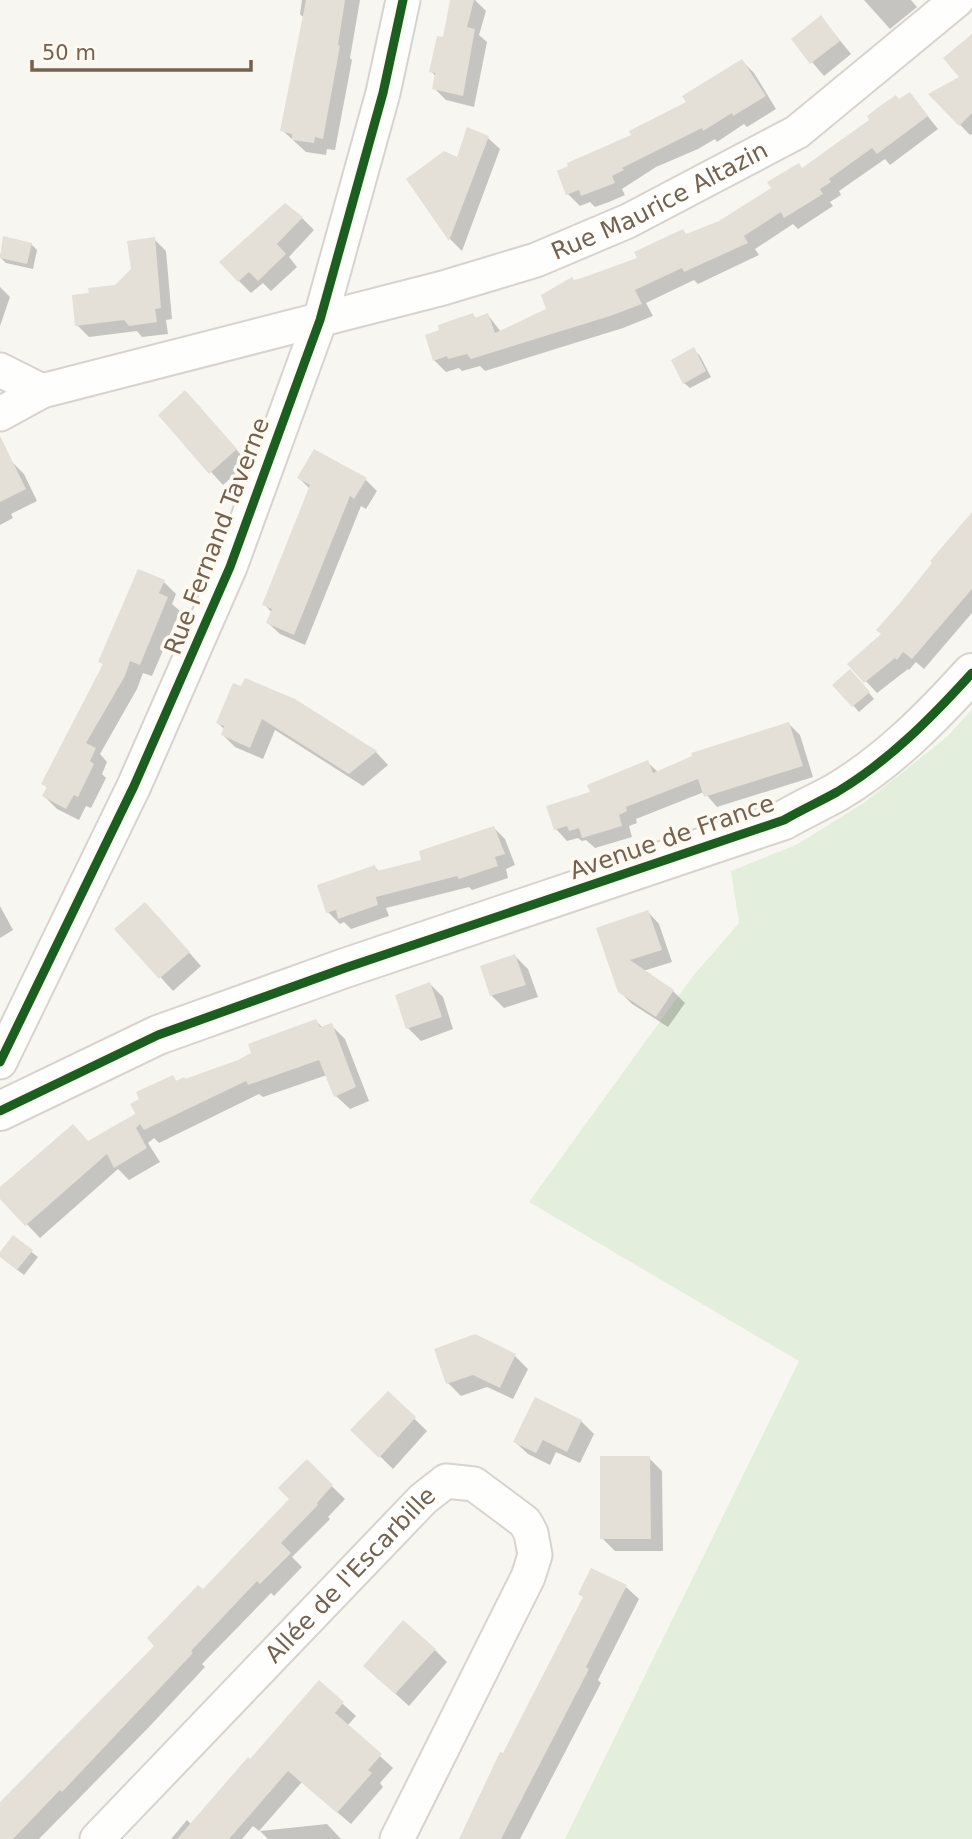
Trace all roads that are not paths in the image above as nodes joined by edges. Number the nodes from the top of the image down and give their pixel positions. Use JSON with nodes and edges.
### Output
{"nodes":[{"id":1,"x":403,"y":0,"type":"edge"},
{"id":2,"x":957,"y":0,"type":"edge"},
{"id":3,"x":320,"y":320,"type":"junction"},
{"id":4,"x":0,"y":370,"type":"edge"},
{"id":5,"x":42,"y":391,"type":"junction"},
{"id":6,"x":0,"y":414,"type":"edge"},
{"id":7,"x":972,"y":673,"type":"edge"},
{"id":8,"x":0,"y":1062,"type":"edge"},
{"id":9,"x":4,"y":1095,"type":"edge"},
{"id":10,"x":97,"y":1839,"type":"edge"},
{"id":11,"x":397,"y":1839,"type":"edge"}],
"edges":[{"from":1,"to":3,"type":"street","name":"Rue Fernand Taverne"},
{"from":2,"to":3,"type":"street","name":"Rue Maurice Altazin"},
{"from":3,"to":5,"type":"street","name":"Rue Maurice Altazin"},
{"from":3,"to":8,"type":"street","name":"Rue Fernand Taverne"},
{"from":4,"to":5,"type":"street"},
{"from":5,"to":6,"type":"street","name":"Rue Maurice Altazin"},
{"from":7,"to":9,"type":"street","name":"Avenue de France"},
{"from":10,"to":11,"type":"street","name":"Allée de l'Escarbille"}]}
